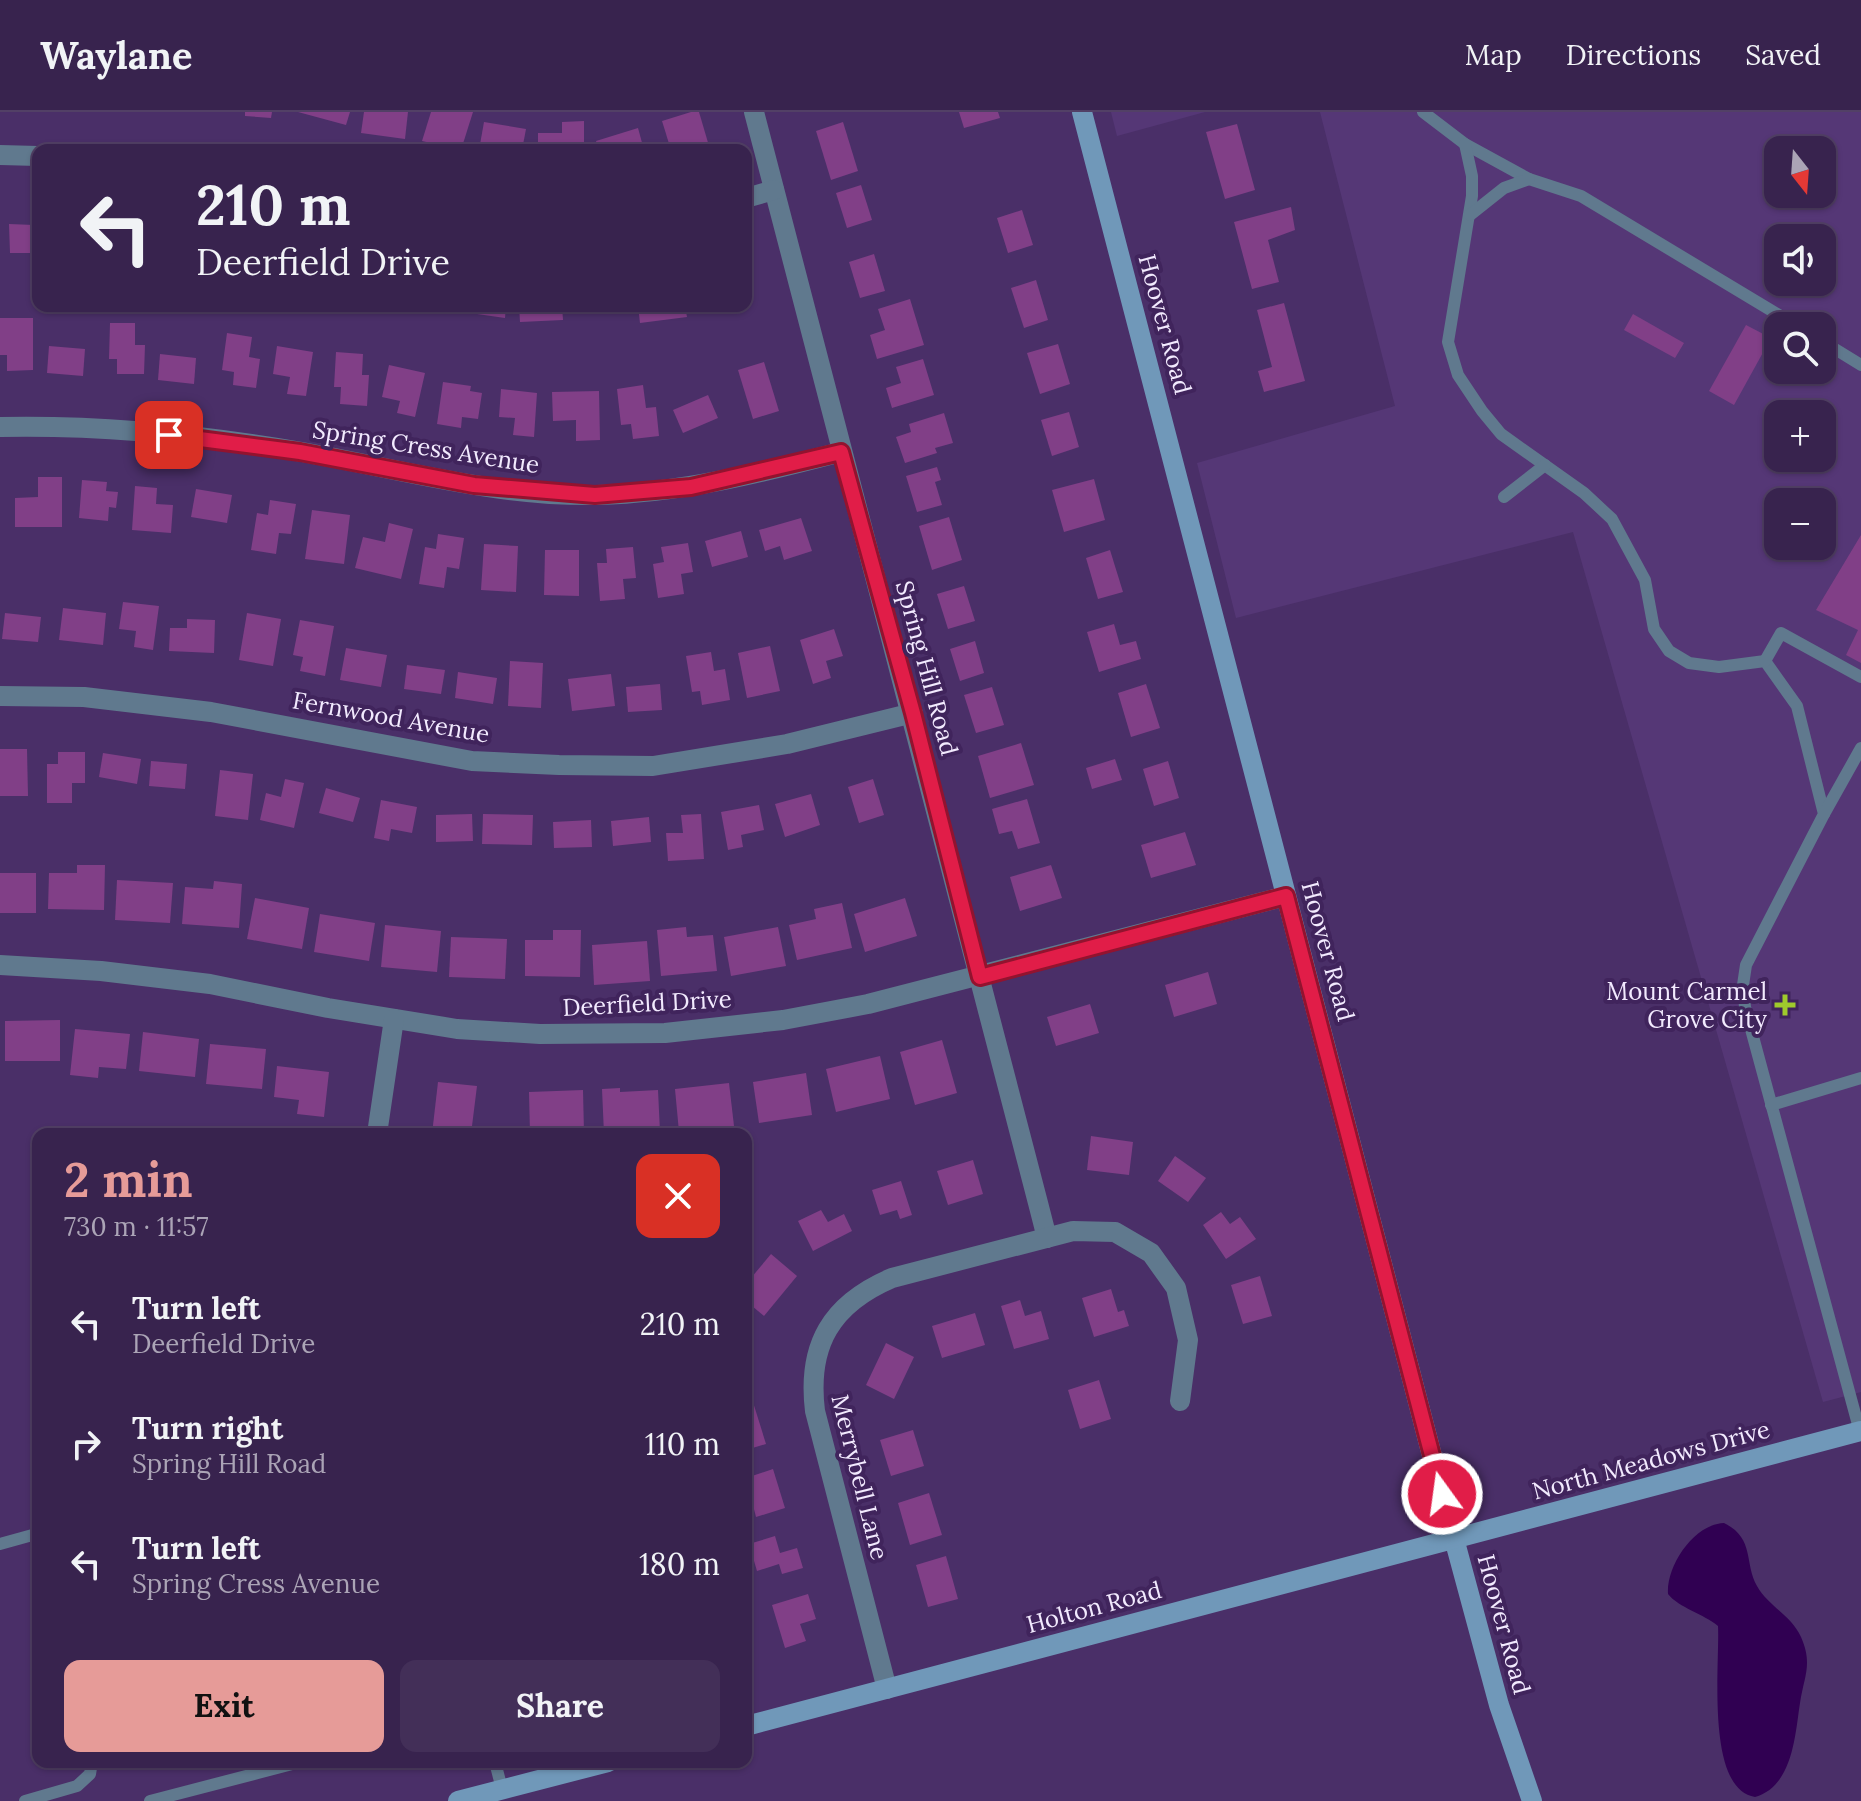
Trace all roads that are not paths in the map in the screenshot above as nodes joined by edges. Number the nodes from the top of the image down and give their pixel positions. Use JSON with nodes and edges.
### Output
{"nodes":[{"id":1,"x":754,"y":112,"type":"edge"},
{"id":2,"x":1082,"y":112,"type":"edge"},
{"id":3,"x":1423,"y":112,"type":"edge"},
{"id":4,"x":1465,"y":144,"type":"junction"},
{"id":5,"x":0,"y":155,"type":"edge"},
{"id":6,"x":32,"y":156,"type":"edge"},
{"id":7,"x":1529,"y":179,"type":"junction"},
{"id":8,"x":774,"y":190,"type":"junction"},
{"id":9,"x":752,"y":196,"type":"edge"},
{"id":10,"x":1470,"y":215,"type":"junction"},
{"id":11,"x":1774,"y":312,"type":"edge"},
{"id":12,"x":1836,"y":350,"type":"edge"},
{"id":13,"x":1861,"y":365,"type":"edge"},
{"id":14,"x":0,"y":427,"type":"edge"},
{"id":15,"x":841,"y":452,"type":"junction"},
{"id":16,"x":1545,"y":465,"type":"junction"},
{"id":17,"x":1504,"y":497,"type":"dead end"},
{"id":18,"x":1765,"y":661,"type":"junction"},
{"id":19,"x":1861,"y":677,"type":"edge"},
{"id":20,"x":0,"y":696,"type":"edge"},
{"id":21,"x":913,"y":713,"type":"junction"},
{"id":22,"x":1861,"y":748,"type":"edge"},
{"id":23,"x":1824,"y":814,"type":"junction"},
{"id":24,"x":1286,"y":896,"type":"junction"},
{"id":25,"x":0,"y":965,"type":"edge"},
{"id":26,"x":980,"y":977,"type":"junction"},
{"id":27,"x":394,"y":1019,"type":"junction"},
{"id":28,"x":1861,"y":1078,"type":"edge"},
{"id":29,"x":1771,"y":1105,"type":"junction"},
{"id":30,"x":378,"y":1128,"type":"edge"},
{"id":31,"x":1047,"y":1238,"type":"junction"},
{"id":32,"x":1180,"y":1401,"type":"dead end"},
{"id":33,"x":1860,"y":1432,"type":"edge"},
{"id":34,"x":1454,"y":1539,"type":"junction"},
{"id":35,"x":32,"y":1540,"type":"edge"},
{"id":36,"x":0,"y":1544,"type":"edge"},
{"id":37,"x":887,"y":1689,"type":"junction"},
{"id":38,"x":752,"y":1724,"type":"edge"},
{"id":39,"x":91,"y":1768,"type":"edge"},
{"id":40,"x":277,"y":1768,"type":"edge"},
{"id":41,"x":497,"y":1768,"type":"edge"},
{"id":42,"x":584,"y":1768,"type":"edge"},
{"id":43,"x":502,"y":1789,"type":"junction"},
{"id":44,"x":480,"y":1798,"type":"edge"},
{"id":45,"x":25,"y":1801,"type":"edge"},
{"id":46,"x":150,"y":1801,"type":"edge"},
{"id":47,"x":458,"y":1801,"type":"edge"},
{"id":48,"x":1532,"y":1801,"type":"edge"}],
"edges":[{"from":1,"to":8,"type":"street","name":"Spring Hill Road"},
{"from":2,"to":24,"type":"main road","name":"Hoover Road"},
{"from":3,"to":4,"type":"lane"},
{"from":4,"to":7,"type":"lane"},
{"from":4,"to":10,"type":"lane"},
{"from":5,"to":6,"type":"street"},
{"from":7,"to":10,"type":"lane"},
{"from":7,"to":11,"type":"lane"},
{"from":8,"to":9,"type":"street"},
{"from":8,"to":15,"type":"street","name":"Spring Hill Road"},
{"from":10,"to":16,"type":"lane"},
{"from":12,"to":13,"type":"lane"},
{"from":14,"to":15,"type":"street","name":"Spring Cress Avenue"},
{"from":15,"to":21,"type":"street","name":"Spring Hill Road"},
{"from":16,"to":17,"type":"lane"},
{"from":16,"to":18,"type":"lane"},
{"from":18,"to":19,"type":"lane"},
{"from":18,"to":23,"type":"lane"},
{"from":20,"to":21,"type":"street","name":"Fernwood Avenue"},
{"from":21,"to":26,"type":"street","name":"Spring Hill Road"},
{"from":22,"to":23,"type":"lane"},
{"from":23,"to":29,"type":"lane"},
{"from":24,"to":26,"type":"street","name":"Deerfield Drive"},
{"from":24,"to":34,"type":"main road","name":"Hoover Road"},
{"from":25,"to":27,"type":"street","name":"Deerfield Drive"},
{"from":26,"to":27,"type":"street","name":"Deerfield Drive"},
{"from":26,"to":31,"type":"street","name":"Spring Hill Road"},
{"from":27,"to":30,"type":"street"},
{"from":28,"to":29,"type":"lane"},
{"from":29,"to":33,"type":"lane"},
{"from":31,"to":32,"type":"street","name":"Merrybell Lane"},
{"from":31,"to":37,"type":"street","name":"Merrybell Lane"},
{"from":33,"to":34,"type":"main road","name":"North Meadows Drive"},
{"from":34,"to":37,"type":"main road","name":"Holton Road"},
{"from":34,"to":48,"type":"main road","name":"Hoover Road"},
{"from":35,"to":36,"type":"lane"},
{"from":37,"to":38,"type":"main road","name":"Holton Road"},
{"from":39,"to":45,"type":"lane"},
{"from":40,"to":46,"type":"lane"},
{"from":41,"to":43,"type":"lane"},
{"from":42,"to":43,"type":"main road"},
{"from":43,"to":44,"type":"main road"},
{"from":44,"to":47,"type":"main road"}]}
